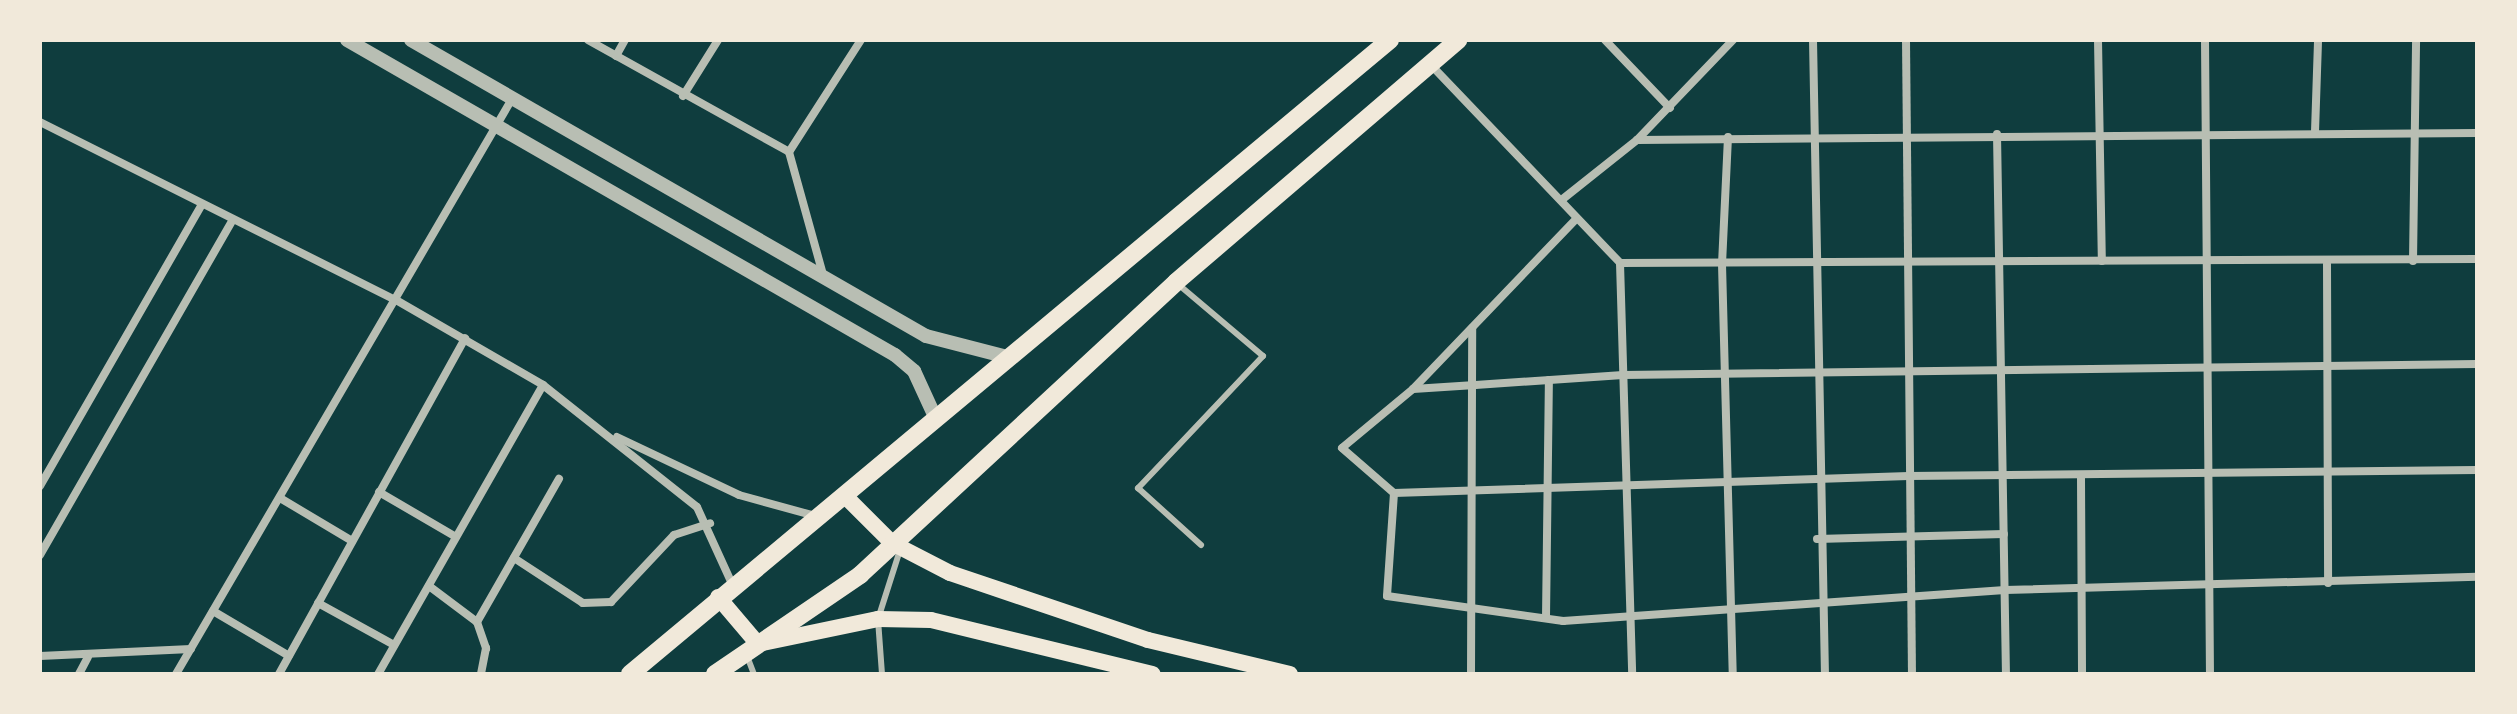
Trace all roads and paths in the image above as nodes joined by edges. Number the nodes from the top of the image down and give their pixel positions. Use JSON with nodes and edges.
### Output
{"nodes":[{"id":1,"x":347,"y":40,"type":"edge"},
{"id":2,"x":411,"y":40,"type":"edge"},
{"id":3,"x":588,"y":40,"type":"edge"},
{"id":4,"x":625,"y":40,"type":"edge"},
{"id":5,"x":718,"y":40,"type":"edge"},
{"id":6,"x":861,"y":40,"type":"edge"},
{"id":7,"x":1390,"y":40,"type":"edge"},
{"id":8,"x":1458,"y":40,"type":"edge"},
{"id":9,"x":1605,"y":40,"type":"edge"},
{"id":10,"x":1813,"y":40,"type":"edge"},
{"id":11,"x":1906,"y":40,"type":"edge"},
{"id":12,"x":2098,"y":40,"type":"edge"},
{"id":13,"x":2205,"y":40,"type":"edge"},
{"id":14,"x":2318,"y":40,"type":"edge"},
{"id":15,"x":2416,"y":40,"type":"edge"},
{"id":16,"x":1731,"y":41,"type":"edge"},
{"id":17,"x":616,"y":56,"type":"junction"},
{"id":18,"x":1431,"y":65,"type":"junction"},
{"id":19,"x":513,"y":96,"type":"junction"},
{"id":20,"x":683,"y":96,"type":"junction"},
{"id":21,"x":1670,"y":108,"type":"junction"},
{"id":22,"x":40,"y":122,"type":"edge"},
{"id":23,"x":499,"y":125,"type":"junction"},
{"id":24,"x":2206,"y":131,"type":"junction"},
{"id":25,"x":2315,"y":132,"type":"junction"},
{"id":26,"x":2416,"y":133,"type":"junction"},
{"id":27,"x":2477,"y":133,"type":"edge"},
{"id":28,"x":1997,"y":134,"type":"junction"},
{"id":29,"x":2099,"y":134,"type":"junction"},
{"id":30,"x":1906,"y":135,"type":"junction"},
{"id":31,"x":1728,"y":137,"type":"junction"},
{"id":32,"x":1819,"y":137,"type":"junction"},
{"id":33,"x":1637,"y":140,"type":"junction"},
{"id":34,"x":789,"y":152,"type":"junction"},
{"id":35,"x":1564,"y":198,"type":"junction"},
{"id":36,"x":202,"y":204,"type":"junction"},
{"id":37,"x":1576,"y":219,"type":"junction"},
{"id":38,"x":233,"y":220,"type":"junction"},
{"id":39,"x":2477,"y":259,"type":"edge"},
{"id":40,"x":2102,"y":261,"type":"junction"},
{"id":41,"x":2207,"y":261,"type":"junction"},
{"id":42,"x":2413,"y":261,"type":"junction"},
{"id":43,"x":1910,"y":262,"type":"junction"},
{"id":44,"x":2003,"y":262,"type":"junction"},
{"id":45,"x":1620,"y":263,"type":"junction"},
{"id":46,"x":1722,"y":264,"type":"junction"},
{"id":47,"x":2327,"y":264,"type":"junction"},
{"id":48,"x":1821,"y":265,"type":"junction"},
{"id":49,"x":823,"y":276,"type":"junction"},
{"id":50,"x":1176,"y":282,"type":"junction"},
{"id":51,"x":396,"y":300,"type":"junction"},
{"id":52,"x":1472,"y":328,"type":"junction"},
{"id":53,"x":465,"y":338,"type":"junction"},
{"id":54,"x":1007,"y":357,"type":"junction"},
{"id":55,"x":2477,"y":364,"type":"edge"},
{"id":56,"x":2327,"y":366,"type":"junction"},
{"id":57,"x":1912,"y":370,"type":"junction"},
{"id":58,"x":2003,"y":370,"type":"junction"},
{"id":59,"x":2208,"y":370,"type":"junction"},
{"id":60,"x":1818,"y":372,"type":"junction"},
{"id":61,"x":1724,"y":374,"type":"junction"},
{"id":62,"x":1623,"y":375,"type":"junction"},
{"id":63,"x":1549,"y":380,"type":"junction"},
{"id":64,"x":543,"y":385,"type":"junction"},
{"id":65,"x":1475,"y":385,"type":"junction"},
{"id":66,"x":1413,"y":389,"type":"junction"},
{"id":67,"x":936,"y":419,"type":"junction"},
{"id":68,"x":617,"y":437,"type":"junction"},
{"id":69,"x":2477,"y":470,"type":"edge"},
{"id":70,"x":2327,"y":472,"type":"junction"},
{"id":71,"x":2209,"y":474,"type":"junction"},
{"id":72,"x":1909,"y":476,"type":"junction"},
{"id":73,"x":2002,"y":476,"type":"junction"},
{"id":74,"x":2081,"y":478,"type":"junction"},
{"id":75,"x":559,"y":479,"type":"dead end"},
{"id":76,"x":1818,"y":479,"type":"junction"},
{"id":77,"x":1625,"y":482,"type":"junction"},
{"id":78,"x":1725,"y":482,"type":"junction"},
{"id":79,"x":1546,"y":485,"type":"junction"},
{"id":80,"x":40,"y":486,"type":"edge"},
{"id":81,"x":1475,"y":488,"type":"junction"},
{"id":82,"x":379,"y":492,"type":"junction"},
{"id":83,"x":1394,"y":493,"type":"junction"},
{"id":84,"x":846,"y":497,"type":"junction"},
{"id":85,"x":280,"y":498,"type":"junction"},
{"id":86,"x":820,"y":517,"type":"junction"},
{"id":87,"x":710,"y":523,"type":"junction"},
{"id":88,"x":2004,"y":534,"type":"junction"},
{"id":89,"x":1909,"y":535,"type":"junction"},
{"id":90,"x":456,"y":537,"type":"junction"},
{"id":91,"x":1817,"y":539,"type":"junction"},
{"id":92,"x":352,"y":541,"type":"junction"},
{"id":93,"x":1201,"y":545,"type":"dead end"},
{"id":94,"x":896,"y":546,"type":"junction"},
{"id":95,"x":40,"y":555,"type":"edge"},
{"id":96,"x":514,"y":558,"type":"junction"},
{"id":97,"x":2477,"y":577,"type":"edge"},
{"id":98,"x":2328,"y":583,"type":"junction"},
{"id":99,"x":429,"y":586,"type":"junction"},
{"id":100,"x":2208,"y":587,"type":"junction"},
{"id":101,"x":2082,"y":589,"type":"junction"},
{"id":102,"x":2005,"y":590,"type":"junction"},
{"id":103,"x":726,"y":591,"type":"junction"},
{"id":104,"x":1908,"y":595,"type":"junction"},
{"id":105,"x":1819,"y":599,"type":"junction"},
{"id":106,"x":318,"y":603,"type":"junction"},
{"id":107,"x":1475,"y":605,"type":"junction"},
{"id":108,"x":1728,"y":607,"type":"junction"},
{"id":109,"x":213,"y":611,"type":"junction"},
{"id":110,"x":1546,"y":618,"type":"junction"},
{"id":111,"x":878,"y":619,"type":"junction"},
{"id":112,"x":1632,"y":619,"type":"junction"},
{"id":113,"x":477,"y":622,"type":"junction"},
{"id":114,"x":394,"y":645,"type":"junction"},
{"id":115,"x":191,"y":649,"type":"junction"},
{"id":116,"x":752,"y":649,"type":"junction"},
{"id":117,"x":40,"y":656,"type":"edge"},
{"id":118,"x":289,"y":656,"type":"junction"},
{"id":119,"x":88,"y":657,"type":"junction"},
{"id":120,"x":1113,"y":669,"type":"edge"},
{"id":121,"x":1131,"y":671,"type":"edge"},
{"id":122,"x":79,"y":674,"type":"edge"},
{"id":123,"x":176,"y":674,"type":"edge"},
{"id":124,"x":279,"y":674,"type":"edge"},
{"id":125,"x":378,"y":674,"type":"edge"},
{"id":126,"x":481,"y":674,"type":"edge"},
{"id":127,"x":630,"y":674,"type":"edge"},
{"id":128,"x":715,"y":674,"type":"edge"},
{"id":129,"x":754,"y":674,"type":"edge"},
{"id":130,"x":882,"y":674,"type":"edge"},
{"id":131,"x":1152,"y":674,"type":"edge"},
{"id":132,"x":1290,"y":674,"type":"edge"},
{"id":133,"x":1471,"y":674,"type":"edge"},
{"id":134,"x":1632,"y":674,"type":"edge"},
{"id":135,"x":1733,"y":674,"type":"edge"},
{"id":136,"x":1825,"y":674,"type":"edge"},
{"id":137,"x":1912,"y":674,"type":"edge"},
{"id":138,"x":2006,"y":674,"type":"edge"},
{"id":139,"x":2082,"y":674,"type":"edge"},
{"id":140,"x":2210,"y":674,"type":"edge"}],
"edges":[{"from":1,"to":23,"type":"street"},
{"from":2,"to":19,"type":"street"},
{"from":3,"to":17,"type":"street"},
{"from":4,"to":17,"type":"street"},
{"from":5,"to":20,"type":"street"},
{"from":6,"to":34,"type":"street"},
{"from":7,"to":54,"type":"main road"},
{"from":8,"to":18,"type":"main road"},
{"from":9,"to":21,"type":"street"},
{"from":10,"to":32,"type":"street"},
{"from":11,"to":30,"type":"street"},
{"from":12,"to":29,"type":"street"},
{"from":13,"to":24,"type":"street"},
{"from":14,"to":25,"type":"street"},
{"from":15,"to":26,"type":"street"},
{"from":16,"to":21,"type":"street"},
{"from":17,"to":20,"type":"street"},
{"from":18,"to":35,"type":"street"},
{"from":18,"to":50,"type":"main road"},
{"from":19,"to":23,"type":"street"},
{"from":19,"to":49,"type":"street"},
{"from":20,"to":34,"type":"street"},
{"from":21,"to":33,"type":"street"},
{"from":22,"to":36,"type":"street"},
{"from":23,"to":51,"type":"street"},
{"from":23,"to":67,"type":"street"},
{"from":24,"to":25,"type":"street"},
{"from":24,"to":29,"type":"street"},
{"from":24,"to":41,"type":"street"},
{"from":25,"to":26,"type":"street"},
{"from":26,"to":27,"type":"street"},
{"from":26,"to":42,"type":"street"},
{"from":28,"to":29,"type":"street"},
{"from":28,"to":30,"type":"street"},
{"from":28,"to":44,"type":"street"},
{"from":29,"to":40,"type":"street"},
{"from":30,"to":32,"type":"street"},
{"from":30,"to":43,"type":"street"},
{"from":31,"to":32,"type":"street"},
{"from":31,"to":33,"type":"street"},
{"from":31,"to":46,"type":"street"},
{"from":32,"to":48,"type":"street"},
{"from":33,"to":35,"type":"street"},
{"from":34,"to":49,"type":"street"},
{"from":35,"to":37,"type":"street"},
{"from":36,"to":38,"type":"street"},
{"from":36,"to":80,"type":"street"},
{"from":37,"to":45,"type":"street"},
{"from":37,"to":52,"type":"street"},
{"from":38,"to":51,"type":"street"},
{"from":38,"to":95,"type":"street"},
{"from":39,"to":42,"type":"street"},
{"from":40,"to":41,"type":"street"},
{"from":40,"to":44,"type":"street"},
{"from":41,"to":47,"type":"street"},
{"from":41,"to":59,"type":"street"},
{"from":42,"to":47,"type":"street"},
{"from":43,"to":44,"type":"street"},
{"from":43,"to":48,"type":"street"},
{"from":43,"to":57,"type":"street"},
{"from":44,"to":58,"type":"street"},
{"from":45,"to":46,"type":"street"},
{"from":45,"to":62,"type":"street"},
{"from":46,"to":48,"type":"street"},
{"from":46,"to":61,"type":"street"},
{"from":47,"to":56,"type":"street"},
{"from":48,"to":60,"type":"street"},
{"from":49,"to":54,"type":"street"},
{"from":50,"to":93,"type":"lane"},
{"from":50,"to":94,"type":"main road"},
{"from":51,"to":53,"type":"street"},
{"from":51,"to":85,"type":"street"},
{"from":52,"to":65,"type":"street"},
{"from":52,"to":66,"type":"street"},
{"from":53,"to":64,"type":"street"},
{"from":53,"to":82,"type":"street"},
{"from":54,"to":67,"type":"main road"},
{"from":55,"to":56,"type":"street"},
{"from":56,"to":59,"type":"street"},
{"from":56,"to":70,"type":"street"},
{"from":57,"to":58,"type":"street"},
{"from":57,"to":60,"type":"street"},
{"from":57,"to":72,"type":"street"},
{"from":58,"to":59,"type":"street"},
{"from":58,"to":73,"type":"street"},
{"from":59,"to":71,"type":"street"},
{"from":60,"to":61,"type":"street"},
{"from":60,"to":76,"type":"street"},
{"from":61,"to":62,"type":"street"},
{"from":61,"to":78,"type":"street"},
{"from":62,"to":63,"type":"street"},
{"from":62,"to":77,"type":"street"},
{"from":63,"to":65,"type":"street"},
{"from":63,"to":79,"type":"street"},
{"from":64,"to":68,"type":"street"},
{"from":64,"to":90,"type":"street"},
{"from":65,"to":66,"type":"street"},
{"from":65,"to":81,"type":"street"},
{"from":66,"to":83,"type":"street"},
{"from":67,"to":84,"type":"main road"},
{"from":68,"to":86,"type":"street"},
{"from":68,"to":87,"type":"street"},
{"from":69,"to":70,"type":"street"},
{"from":70,"to":71,"type":"street"},
{"from":70,"to":98,"type":"street"},
{"from":71,"to":74,"type":"street"},
{"from":71,"to":100,"type":"street"},
{"from":72,"to":73,"type":"street"},
{"from":72,"to":76,"type":"street"},
{"from":72,"to":89,"type":"street"},
{"from":73,"to":74,"type":"street"},
{"from":73,"to":88,"type":"street"},
{"from":74,"to":101,"type":"street"},
{"from":75,"to":96,"type":"street"},
{"from":76,"to":78,"type":"street"},
{"from":76,"to":91,"type":"street"},
{"from":77,"to":78,"type":"street"},
{"from":77,"to":79,"type":"street"},
{"from":77,"to":112,"type":"street"},
{"from":78,"to":108,"type":"street"},
{"from":79,"to":81,"type":"street"},
{"from":79,"to":110,"type":"street"},
{"from":81,"to":83,"type":"street"},
{"from":81,"to":107,"type":"street"},
{"from":82,"to":90,"type":"street"},
{"from":82,"to":92,"type":"street"},
{"from":83,"to":107,"type":"street"},
{"from":84,"to":86,"type":"main road"},
{"from":84,"to":94,"type":"main road"},
{"from":85,"to":92,"type":"street"},
{"from":85,"to":109,"type":"street"},
{"from":86,"to":103,"type":"main road"},
{"from":87,"to":96,"type":"street"},
{"from":87,"to":103,"type":"street"},
{"from":88,"to":89,"type":"street"},
{"from":88,"to":102,"type":"street"},
{"from":89,"to":91,"type":"street"},
{"from":89,"to":104,"type":"street"},
{"from":90,"to":99,"type":"street"},
{"from":91,"to":105,"type":"street"},
{"from":92,"to":106,"type":"street"},
{"from":94,"to":111,"type":"lane"},
{"from":94,"to":116,"type":"main road"},
{"from":94,"to":132,"type":"main road"},
{"from":96,"to":113,"type":"street"},
{"from":97,"to":98,"type":"street"},
{"from":98,"to":100,"type":"street"},
{"from":99,"to":113,"type":"street"},
{"from":99,"to":114,"type":"street"},
{"from":100,"to":101,"type":"street"},
{"from":100,"to":140,"type":"street"},
{"from":101,"to":102,"type":"street"},
{"from":101,"to":139,"type":"street"},
{"from":102,"to":104,"type":"street"},
{"from":102,"to":138,"type":"street"},
{"from":103,"to":116,"type":"main road"},
{"from":103,"to":127,"type":"main road"},
{"from":104,"to":105,"type":"street"},
{"from":104,"to":137,"type":"street"},
{"from":105,"to":108,"type":"street"},
{"from":105,"to":136,"type":"street"},
{"from":106,"to":114,"type":"street"},
{"from":106,"to":118,"type":"street"},
{"from":107,"to":110,"type":"street"},
{"from":107,"to":133,"type":"street"},
{"from":108,"to":112,"type":"street"},
{"from":108,"to":135,"type":"street"},
{"from":109,"to":115,"type":"street"},
{"from":109,"to":118,"type":"street"},
{"from":110,"to":112,"type":"street"},
{"from":111,"to":116,"type":"main road"},
{"from":111,"to":120,"type":"main road"},
{"from":111,"to":130,"type":"lane"},
{"from":112,"to":134,"type":"street"},
{"from":113,"to":126,"type":"street"},
{"from":114,"to":125,"type":"street"},
{"from":115,"to":119,"type":"street"},
{"from":115,"to":123,"type":"street"},
{"from":116,"to":128,"type":"main road"},
{"from":116,"to":129,"type":"lane"},
{"from":117,"to":119,"type":"street"},
{"from":118,"to":124,"type":"street"},
{"from":119,"to":122,"type":"street"},
{"from":120,"to":121,"type":"main road"},
{"from":121,"to":131,"type":"main road"}]}
